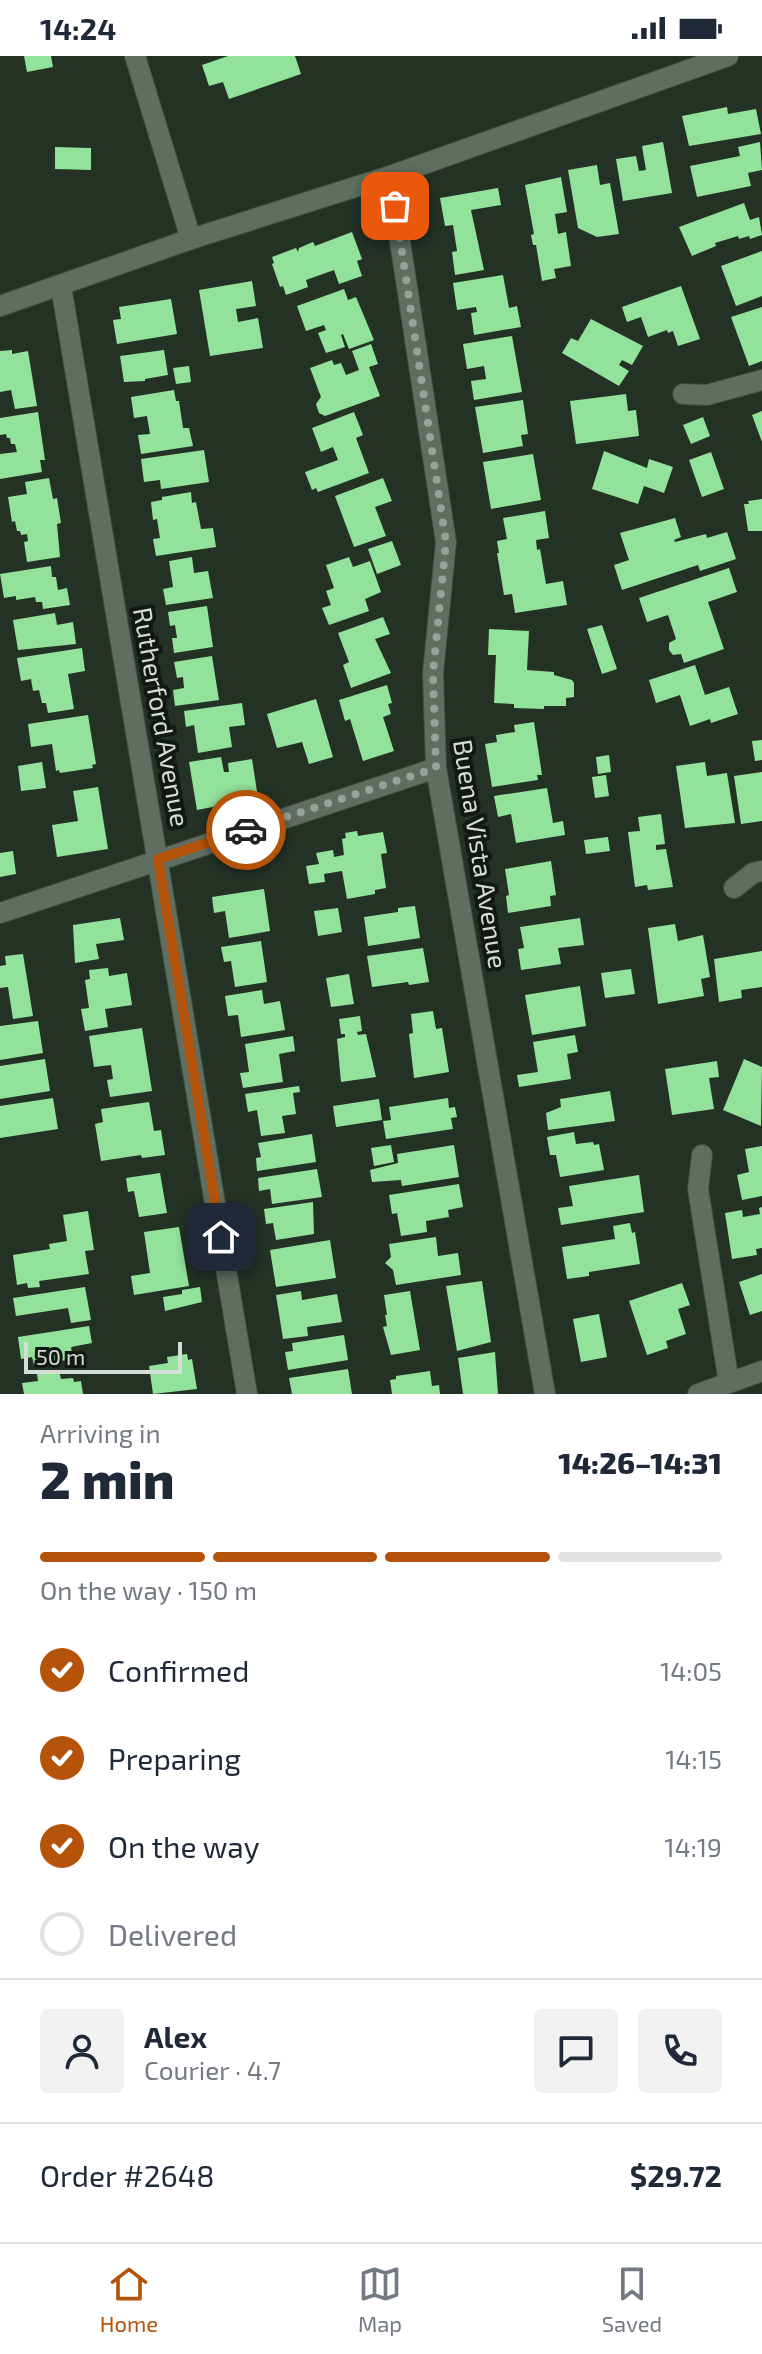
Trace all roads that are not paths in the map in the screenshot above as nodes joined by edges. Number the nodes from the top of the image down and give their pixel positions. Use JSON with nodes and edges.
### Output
{"nodes":[{"id":1,"x":135,"y":56,"type":"edge"},
{"id":2,"x":728,"y":56,"type":"edge"},
{"id":3,"x":390,"y":176,"type":"junction"},
{"id":4,"x":191,"y":239,"type":"junction"},
{"id":5,"x":61,"y":286,"type":"junction"},
{"id":6,"x":0,"y":306,"type":"edge"},
{"id":7,"x":762,"y":380,"type":"edge"},
{"id":8,"x":683,"y":394,"type":"dead end"},
{"id":9,"x":436,"y":768,"type":"junction"},
{"id":10,"x":158,"y":859,"type":"junction"},
{"id":11,"x":762,"y":871,"type":"edge"},
{"id":12,"x":734,"y":888,"type":"dead end"},
{"id":13,"x":0,"y":913,"type":"edge"},
{"id":14,"x":702,"y":1155,"type":"dead end"},
{"id":15,"x":762,"y":1371,"type":"edge"},
{"id":16,"x":729,"y":1383,"type":"junction"},
{"id":17,"x":247,"y":1394,"type":"edge"},
{"id":18,"x":545,"y":1394,"type":"edge"},
{"id":19,"x":698,"y":1394,"type":"edge"}],
"edges":[{"from":1,"to":4,"type":"street"},
{"from":2,"to":3,"type":"street"},
{"from":3,"to":4,"type":"street"},
{"from":3,"to":9,"type":"street","name":"Buena Vista Avenue"},
{"from":4,"to":5,"type":"street"},
{"from":5,"to":6,"type":"street"},
{"from":5,"to":10,"type":"street","name":"Rutherford Avenue"},
{"from":7,"to":8,"type":"street"},
{"from":9,"to":10,"type":"street"},
{"from":9,"to":18,"type":"street","name":"Buena Vista Avenue"},
{"from":10,"to":13,"type":"street"},
{"from":10,"to":17,"type":"street","name":"Rutherford Avenue"},
{"from":11,"to":12,"type":"street"},
{"from":14,"to":16,"type":"street"},
{"from":15,"to":16,"type":"street"},
{"from":16,"to":19,"type":"street"}]}
